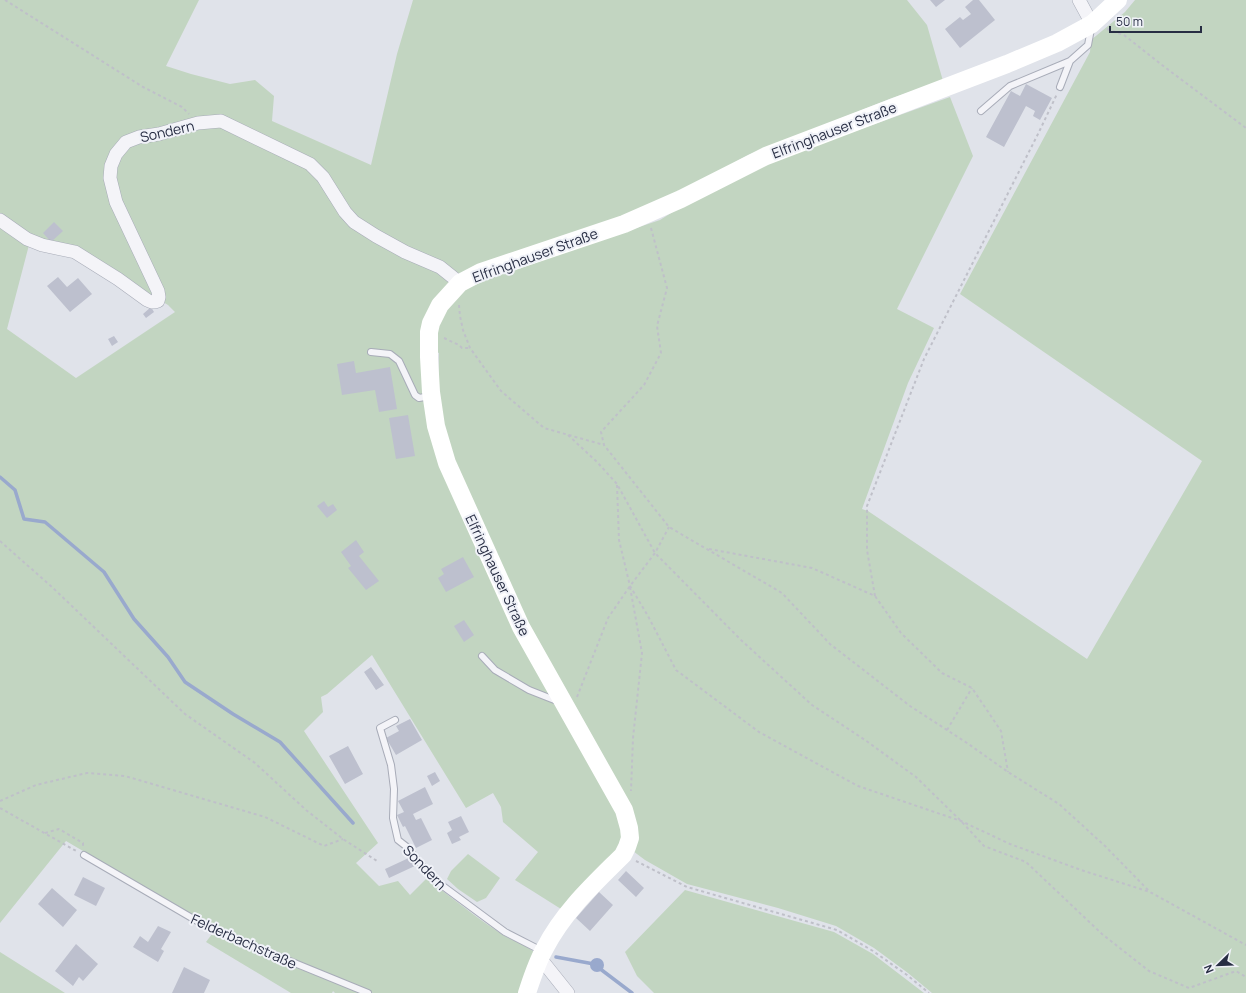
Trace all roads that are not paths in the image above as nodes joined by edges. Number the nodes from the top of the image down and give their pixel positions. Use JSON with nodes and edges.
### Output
{"nodes":[{"id":1,"x":1079,"y":0,"type":"edge"},
{"id":2,"x":1118,"y":0,"type":"edge"},
{"id":3,"x":1092,"y":24,"type":"junction"},
{"id":4,"x":1070,"y":61,"type":"junction"},
{"id":5,"x":1060,"y":87,"type":"road end"},
{"id":6,"x":981,"y":111,"type":"dead end"},
{"id":7,"x":0,"y":220,"type":"edge"},
{"id":8,"x":460,"y":283,"type":"junction"},
{"id":9,"x":371,"y":352,"type":"dead end"},
{"id":10,"x":432,"y":396,"type":"junction"},
{"id":11,"x":482,"y":656,"type":"dead end"},
{"id":12,"x":567,"y":708,"type":"junction"},
{"id":13,"x":395,"y":720,"type":"dead end"},
{"id":14,"x":84,"y":855,"type":"road end"},
{"id":15,"x":543,"y":952,"type":"junction"},
{"id":16,"x":368,"y":993,"type":"edge"},
{"id":17,"x":527,"y":993,"type":"edge"},
{"id":18,"x":568,"y":993,"type":"edge"}],
"edges":[{"from":1,"to":3,"type":"street"},
{"from":2,"to":3,"type":"street","name":"Elfringhauser Straße"},
{"from":3,"to":4,"type":"lane"},
{"from":3,"to":8,"type":"street","name":"Elfringhauser Straße"},
{"from":4,"to":5,"type":"lane"},
{"from":4,"to":6,"type":"lane"},
{"from":7,"to":8,"type":"street","name":"Sondern"},
{"from":8,"to":10,"type":"street","name":"Elfringhauser Straße"},
{"from":9,"to":10,"type":"lane"},
{"from":10,"to":12,"type":"street","name":"Elfringhauser Straße"},
{"from":11,"to":12,"type":"lane"},
{"from":12,"to":15,"type":"street","name":"Elfringhauser Straße"},
{"from":13,"to":15,"type":"lane","name":"Sondern"},
{"from":14,"to":16,"type":"lane","name":"Felderbachstraße"},
{"from":15,"to":17,"type":"street"},
{"from":15,"to":18,"type":"street"}]}
